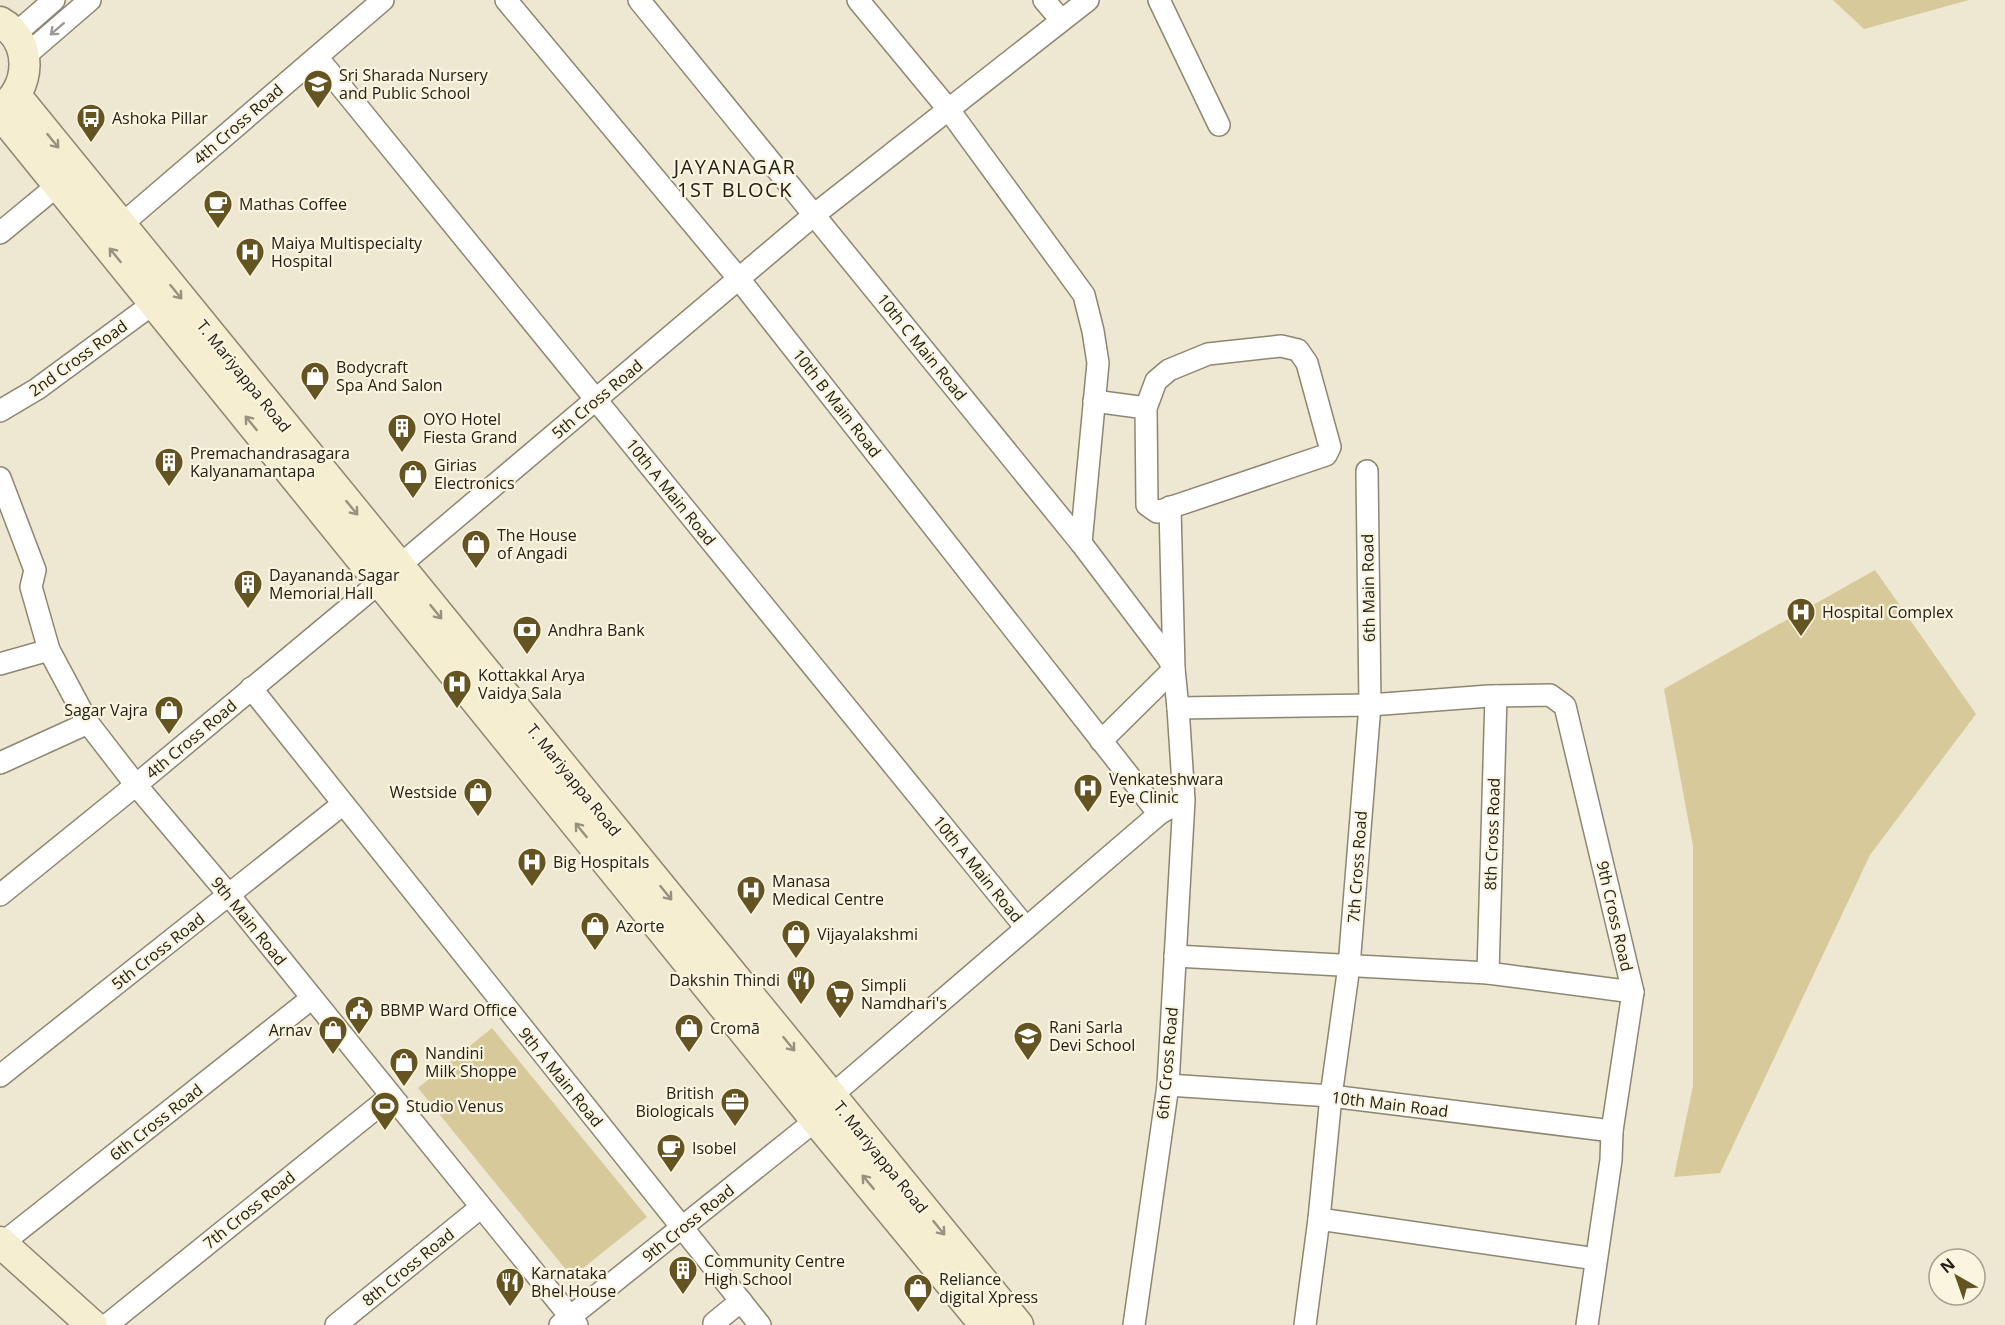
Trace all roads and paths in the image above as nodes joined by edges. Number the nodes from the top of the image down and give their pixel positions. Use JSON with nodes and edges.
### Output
{"nodes":[{"id":1,"x":54,"y":0,"type":"edge"},
{"id":2,"x":90,"y":0,"type":"edge"},
{"id":3,"x":383,"y":0,"type":"edge"},
{"id":4,"x":506,"y":0,"type":"edge"},
{"id":5,"x":639,"y":0,"type":"edge"},
{"id":6,"x":858,"y":0,"type":"edge"},
{"id":7,"x":1044,"y":0,"type":"edge"},
{"id":8,"x":1088,"y":0,"type":"edge"},
{"id":9,"x":1158,"y":0,"type":"edge"},
{"id":10,"x":1061,"y":20,"type":"junction"},
{"id":11,"x":13,"y":38,"type":"edge"},
{"id":12,"x":317,"y":57,"type":"junction"},
{"id":13,"x":5,"y":106,"type":"edge"},
{"id":14,"x":949,"y":110,"type":"junction"},
{"id":15,"x":1219,"y":125,"type":"dead end"},
{"id":16,"x":58,"y":185,"type":"junction"},
{"id":17,"x":814,"y":215,"type":"junction"},
{"id":18,"x":121,"y":225,"type":"junction"},
{"id":19,"x":0,"y":233,"type":"edge"},
{"id":20,"x":739,"y":279,"type":"junction"},
{"id":21,"x":154,"y":303,"type":"junction"},
{"id":22,"x":596,"y":400,"type":"junction"},
{"id":23,"x":1094,"y":401,"type":"junction"},
{"id":24,"x":1146,"y":408,"type":"junction"},
{"id":25,"x":0,"y":411,"type":"edge"},
{"id":26,"x":1367,"y":471,"type":"dead end"},
{"id":27,"x":0,"y":478,"type":"edge"},
{"id":28,"x":1170,"y":507,"type":"junction"},
{"id":29,"x":1081,"y":543,"type":"junction"},
{"id":30,"x":390,"y":574,"type":"junction"},
{"id":31,"x":49,"y":650,"type":"junction"},
{"id":32,"x":0,"y":664,"type":"edge"},
{"id":33,"x":1174,"y":669,"type":"junction"},
{"id":34,"x":251,"y":688,"type":"junction"},
{"id":35,"x":1496,"y":696,"type":"junction"},
{"id":36,"x":1370,"y":705,"type":"junction"},
{"id":37,"x":1178,"y":708,"type":"junction"},
{"id":38,"x":88,"y":723,"type":"junction"},
{"id":39,"x":1101,"y":741,"type":"junction"},
{"id":40,"x":0,"y":763,"type":"edge"},
{"id":41,"x":136,"y":785,"type":"junction"},
{"id":42,"x":1184,"y":800,"type":"junction"},
{"id":43,"x":343,"y":804,"type":"junction"},
{"id":44,"x":1159,"y":814,"type":"junction"},
{"id":45,"x":0,"y":895,"type":"edge"},
{"id":46,"x":229,"y":895,"type":"junction"},
{"id":47,"x":1026,"y":928,"type":"junction"},
{"id":48,"x":1175,"y":956,"type":"junction"},
{"id":49,"x":1349,"y":966,"type":"junction"},
{"id":50,"x":1488,"y":973,"type":"junction"},
{"id":51,"x":1633,"y":992,"type":"junction"},
{"id":52,"x":312,"y":998,"type":"junction"},
{"id":53,"x":0,"y":1076,"type":"edge"},
{"id":54,"x":1168,"y":1085,"type":"junction"},
{"id":55,"x":391,"y":1096,"type":"junction"},
{"id":56,"x":1331,"y":1096,"type":"junction"},
{"id":57,"x":824,"y":1108,"type":"junction"},
{"id":58,"x":1612,"y":1131,"type":"junction"},
{"id":59,"x":480,"y":1208,"type":"junction"},
{"id":60,"x":1319,"y":1219,"type":"junction"},
{"id":61,"x":681,"y":1228,"type":"junction"},
{"id":62,"x":0,"y":1244,"type":"edge"},
{"id":63,"x":1596,"y":1258,"type":"junction"},
{"id":64,"x":741,"y":1301,"type":"junction"},
{"id":65,"x":569,"y":1322,"type":"edge"},
{"id":66,"x":714,"y":1323,"type":"dead end"},
{"id":67,"x":92,"y":1325,"type":"edge"},
{"id":68,"x":107,"y":1325,"type":"edge"},
{"id":69,"x":336,"y":1325,"type":"edge"},
{"id":70,"x":760,"y":1325,"type":"edge"},
{"id":71,"x":985,"y":1325,"type":"edge"},
{"id":72,"x":1018,"y":1325,"type":"edge"},
{"id":73,"x":1134,"y":1325,"type":"edge"},
{"id":74,"x":1305,"y":1325,"type":"edge"},
{"id":75,"x":1587,"y":1325,"type":"edge"}],
"edges":[{"from":1,"to":11,"type":"street"},
{"from":2,"to":11,"type":"street","one_way":true},
{"from":3,"to":12,"type":"street","name":"4th Cross Road"},
{"from":4,"to":20,"type":"street","name":"10th B Main Road"},
{"from":5,"to":17,"type":"street","name":"10th C Main Road"},
{"from":6,"to":14,"type":"street"},
{"from":7,"to":10,"type":"street"},
{"from":8,"to":10,"type":"street","name":"5th Cross Road"},
{"from":9,"to":15,"type":"street"},
{"from":10,"to":14,"type":"street","name":"5th Cross Road"},
{"from":11,"to":13,"type":"main road"},
{"from":12,"to":18,"type":"street","name":"4th Cross Road"},
{"from":12,"to":22,"type":"street","name":"10th A Main Road"},
{"from":13,"to":16,"type":"main road","name":"T. Mariyappa Road"},
{"from":13,"to":18,"type":"main road","name":"T. Mariyappa Road","one_way":true},
{"from":14,"to":17,"type":"street","name":"5th Cross Road"},
{"from":14,"to":23,"type":"street"},
{"from":16,"to":19,"type":"street"},
{"from":21,"to":16,"type":"main road","name":"T. Mariyappa Road","one_way":true},
{"from":17,"to":20,"type":"street","name":"5th Cross Road"},
{"from":17,"to":29,"type":"street","name":"10th C Main Road"},
{"from":18,"to":30,"type":"main road","name":"T. Mariyappa Road","one_way":true},
{"from":20,"to":22,"type":"street","name":"5th Cross Road"},
{"from":20,"to":39,"type":"street","name":"10th B Main Road"},
{"from":21,"to":25,"type":"street","name":"2nd Cross Road"},
{"from":30,"to":21,"type":"main road","name":"T. Mariyappa Road","one_way":true},
{"from":22,"to":30,"type":"street","name":"5th Cross Road"},
{"from":22,"to":47,"type":"street","name":"10th A Main Road"},
{"from":23,"to":24,"type":"street"},
{"from":23,"to":29,"type":"street"},
{"from":24,"to":28,"type":"street"},
{"from":24,"to":28,"type":"street"},
{"from":26,"to":36,"type":"street","name":"6th Main Road"},
{"from":27,"to":31,"type":"street","name":"9th Main Road"},
{"from":28,"to":33,"type":"street"},
{"from":29,"to":33,"type":"street","name":"10th C Main Road"},
{"from":30,"to":34,"type":"street","name":"4th Cross Road"},
{"from":30,"to":57,"type":"main road","name":"T. Mariyappa Road"},
{"from":31,"to":32,"type":"street"},
{"from":31,"to":38,"type":"street","name":"9th Main Road"},
{"from":33,"to":37,"type":"street","name":"10th C Main Road"},
{"from":33,"to":39,"type":"street"},
{"from":34,"to":41,"type":"street","name":"4th Cross Road"},
{"from":34,"to":43,"type":"street","name":"9th A Main Road"},
{"from":35,"to":36,"type":"street","name":"9th Cross Road"},
{"from":35,"to":50,"type":"street","name":"8th Cross Road"},
{"from":35,"to":51,"type":"street","name":"9th Cross Road"},
{"from":36,"to":37,"type":"street"},
{"from":36,"to":49,"type":"street","name":"7th Cross Road"},
{"from":37,"to":42,"type":"street","name":"6th Cross Road"},
{"from":38,"to":40,"type":"street"},
{"from":38,"to":41,"type":"street","name":"9th Main Road"},
{"from":39,"to":44,"type":"street","name":"10th B Main Road"},
{"from":41,"to":45,"type":"street","name":"4th Cross Road"},
{"from":41,"to":46,"type":"street","name":"9th Main Road"},
{"from":42,"to":44,"type":"street"},
{"from":42,"to":48,"type":"street","name":"6th Cross Road"},
{"from":43,"to":46,"type":"street","name":"5th Cross Road"},
{"from":43,"to":61,"type":"street","name":"9th A Main Road"},
{"from":44,"to":47,"type":"street"},
{"from":46,"to":52,"type":"street","name":"9th Main Road"},
{"from":46,"to":53,"type":"street","name":"5th Cross Road"},
{"from":47,"to":57,"type":"street"},
{"from":48,"to":49,"type":"street"},
{"from":48,"to":54,"type":"street","name":"6th Cross Road"},
{"from":49,"to":50,"type":"street"},
{"from":49,"to":56,"type":"street","name":"7th Cross Road"},
{"from":50,"to":51,"type":"street"},
{"from":51,"to":58,"type":"street","name":"9th Cross Road"},
{"from":52,"to":55,"type":"street","name":"9th Main Road"},
{"from":52,"to":62,"type":"street","name":"6th Cross Road"},
{"from":54,"to":56,"type":"street","name":"10th Main Road"},
{"from":54,"to":73,"type":"street","name":"6th Cross Road"},
{"from":55,"to":59,"type":"street","name":"9th Main Road"},
{"from":55,"to":68,"type":"street","name":"7th Cross Road"},
{"from":56,"to":58,"type":"street","name":"10th Main Road"},
{"from":56,"to":60,"type":"street","name":"7th Cross Road"},
{"from":57,"to":61,"type":"street","name":"9th Cross Road"},
{"from":71,"to":57,"type":"main road","name":"T. Mariyappa Road","one_way":true},
{"from":57,"to":72,"type":"main road","name":"T. Mariyappa Road","one_way":true},
{"from":58,"to":63,"type":"street","name":"9th Cross Road"},
{"from":59,"to":65,"type":"street","name":"9th Main Road"},
{"from":59,"to":69,"type":"street","name":"8th Cross Road"},
{"from":60,"to":63,"type":"street"},
{"from":60,"to":74,"type":"street","name":"7th Cross Road"},
{"from":61,"to":64,"type":"street","name":"9th A Main Road"},
{"from":61,"to":65,"type":"street","name":"9th Cross Road"},
{"from":62,"to":67,"type":"main road"},
{"from":63,"to":75,"type":"street","name":"9th Cross Road"},
{"from":64,"to":66,"type":"street"},
{"from":64,"to":70,"type":"street","name":"9th A Main Road"}]}
